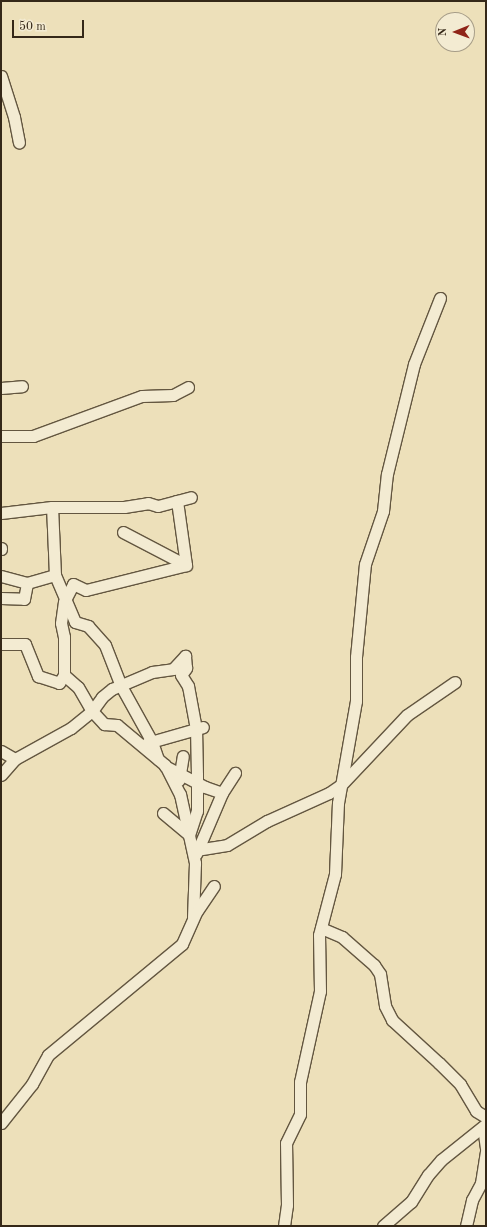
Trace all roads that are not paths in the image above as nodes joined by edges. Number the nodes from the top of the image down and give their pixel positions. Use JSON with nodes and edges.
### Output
{"nodes":[{"id":1,"x":1,"y":76,"type":"edge"},
{"id":2,"x":19,"y":143,"type":"dead end"},
{"id":3,"x":440,"y":298,"type":"dead end"},
{"id":4,"x":22,"y":386,"type":"dead end"},
{"id":5,"x":188,"y":387,"type":"dead end"},
{"id":6,"x":1,"y":388,"type":"edge"},
{"id":7,"x":1,"y":436,"type":"edge"},
{"id":8,"x":191,"y":497,"type":"dead end"},
{"id":9,"x":177,"y":501,"type":"junction"},
{"id":10,"x":52,"y":507,"type":"junction"},
{"id":11,"x":1,"y":513,"type":"edge"},
{"id":12,"x":123,"y":532,"type":"dead end"},
{"id":13,"x":186,"y":565,"type":"junction"},
{"id":14,"x":55,"y":575,"type":"junction"},
{"id":15,"x":1,"y":576,"type":"edge"},
{"id":16,"x":27,"y":582,"type":"junction"},
{"id":17,"x":1,"y":598,"type":"edge"},
{"id":18,"x":65,"y":600,"type":"junction"},
{"id":19,"x":1,"y":644,"type":"edge"},
{"id":20,"x":64,"y":675,"type":"junction"},
{"id":21,"x":455,"y":682,"type":"dead end"},
{"id":22,"x":121,"y":686,"type":"junction"},
{"id":23,"x":92,"y":711,"type":"junction"},
{"id":24,"x":200,"y":728,"type":"junction"},
{"id":25,"x":152,"y":742,"type":"junction"},
{"id":26,"x":140,"y":745,"type":"junction"},
{"id":27,"x":1,"y":751,"type":"edge"},
{"id":28,"x":183,"y":756,"type":"dead end"},
{"id":29,"x":15,"y":759,"type":"junction"},
{"id":30,"x":162,"y":762,"type":"junction"},
{"id":31,"x":235,"y":772,"type":"dead end"},
{"id":32,"x":181,"y":774,"type":"junction"},
{"id":33,"x":1,"y":775,"type":"edge"},
{"id":34,"x":197,"y":782,"type":"junction"},
{"id":35,"x":341,"y":785,"type":"junction"},
{"id":36,"x":176,"y":788,"type":"junction"},
{"id":37,"x":222,"y":793,"type":"junction"},
{"id":38,"x":164,"y":813,"type":"dead end"},
{"id":39,"x":189,"y":835,"type":"junction"},
{"id":40,"x":196,"y":850,"type":"junction"},
{"id":41,"x":195,"y":863,"type":"junction"},
{"id":42,"x":214,"y":886,"type":"dead end"},
{"id":43,"x":193,"y":919,"type":"junction"},
{"id":44,"x":321,"y":928,"type":"junction"},
{"id":45,"x":1,"y":1123,"type":"edge"},
{"id":46,"x":485,"y":1123,"type":"edge"},
{"id":47,"x":486,"y":1149,"type":"edge"},
{"id":48,"x":284,"y":1226,"type":"edge"},
{"id":49,"x":383,"y":1226,"type":"edge"},
{"id":50,"x":466,"y":1226,"type":"edge"}],
"edges":[{"from":1,"to":2,"type":"street"},
{"from":3,"to":35,"type":"street"},
{"from":4,"to":6,"type":"street"},
{"from":5,"to":7,"type":"street"},
{"from":8,"to":9,"type":"street"},
{"from":9,"to":10,"type":"street"},
{"from":9,"to":13,"type":"street"},
{"from":10,"to":11,"type":"street"},
{"from":10,"to":14,"type":"street"},
{"from":12,"to":13,"type":"street"},
{"from":13,"to":18,"type":"street"},
{"from":14,"to":16,"type":"street"},
{"from":14,"to":18,"type":"street"},
{"from":15,"to":16,"type":"street"},
{"from":16,"to":17,"type":"street"},
{"from":18,"to":20,"type":"street"},
{"from":18,"to":22,"type":"street"},
{"from":19,"to":20,"type":"street"},
{"from":20,"to":23,"type":"street"},
{"from":21,"to":35,"type":"street"},
{"from":22,"to":23,"type":"street"},
{"from":22,"to":24,"type":"street"},
{"from":22,"to":25,"type":"street"},
{"from":23,"to":26,"type":"street"},
{"from":23,"to":29,"type":"street"},
{"from":24,"to":25,"type":"street"},
{"from":24,"to":34,"type":"street"},
{"from":25,"to":26,"type":"street"},
{"from":25,"to":30,"type":"street"},
{"from":26,"to":30,"type":"street"},
{"from":27,"to":29,"type":"street"},
{"from":28,"to":32,"type":"street"},
{"from":29,"to":33,"type":"street"},
{"from":30,"to":32,"type":"street"},
{"from":30,"to":36,"type":"street"},
{"from":31,"to":37,"type":"street"},
{"from":32,"to":34,"type":"street"},
{"from":32,"to":36,"type":"street"},
{"from":34,"to":37,"type":"street"},
{"from":34,"to":39,"type":"street"},
{"from":35,"to":40,"type":"street"},
{"from":35,"to":44,"type":"street"},
{"from":36,"to":39,"type":"street"},
{"from":37,"to":40,"type":"street"},
{"from":38,"to":39,"type":"street"},
{"from":39,"to":41,"type":"street"},
{"from":40,"to":41,"type":"street"},
{"from":41,"to":43,"type":"street"},
{"from":42,"to":43,"type":"street"},
{"from":43,"to":45,"type":"street"},
{"from":44,"to":46,"type":"street"},
{"from":44,"to":48,"type":"street"},
{"from":46,"to":47,"type":"street"},
{"from":46,"to":49,"type":"street"},
{"from":47,"to":50,"type":"street"}]}
